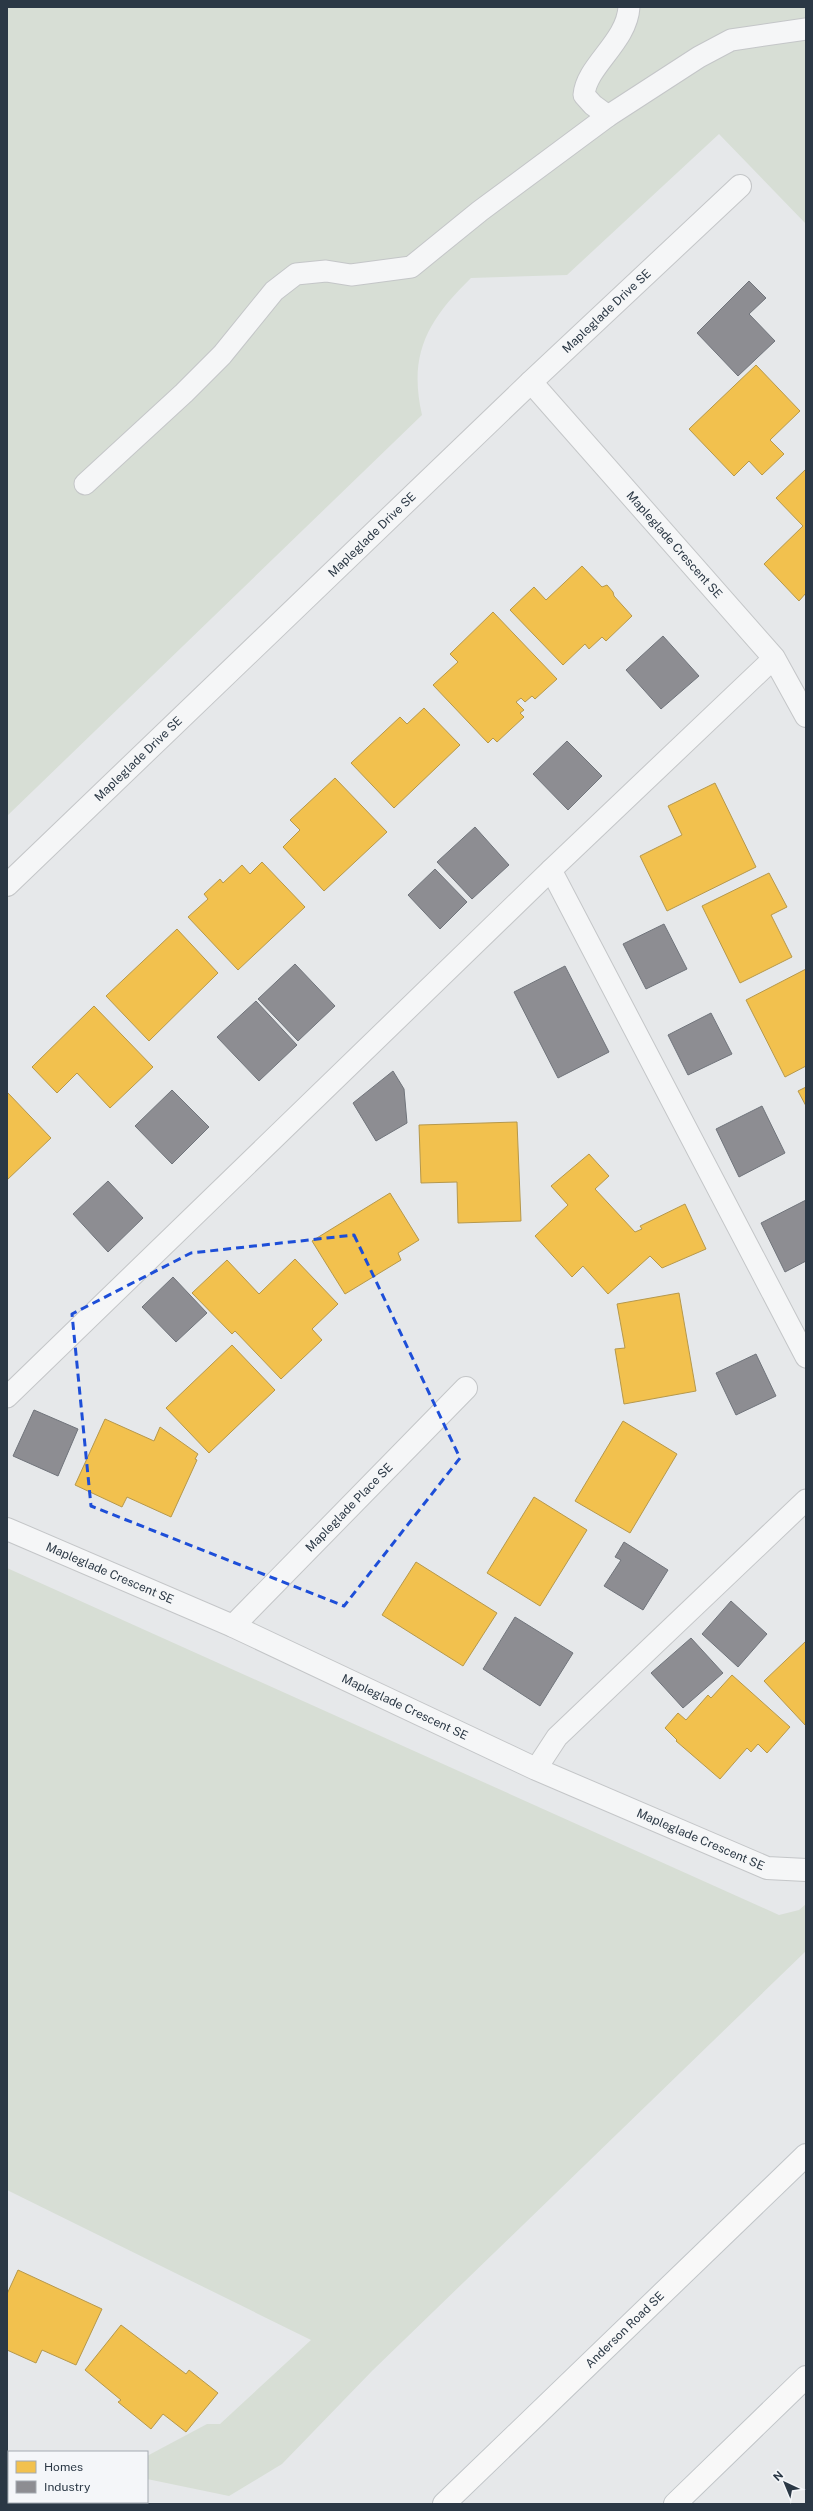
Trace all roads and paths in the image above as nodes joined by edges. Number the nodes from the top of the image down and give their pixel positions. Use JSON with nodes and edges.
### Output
{"nodes":[{"id":1,"x":630,"y":7,"type":"edge"},
{"id":2,"x":806,"y":29,"type":"edge"},
{"id":3,"x":608,"y":116,"type":"junction"},
{"id":4,"x":740,"y":186,"type":"dead end"},
{"id":5,"x":531,"y":382,"type":"junction"},
{"id":6,"x":85,"y":484,"type":"dead end"},
{"id":7,"x":774,"y":658,"type":"junction"},
{"id":8,"x":806,"y":716,"type":"edge"},
{"id":9,"x":551,"y":870,"type":"junction"},
{"id":10,"x":7,"y":885,"type":"edge"},
{"id":11,"x":806,"y":1356,"type":"edge"},
{"id":12,"x":466,"y":1388,"type":"dead end"},
{"id":13,"x":7,"y":1397,"type":"edge"},
{"id":14,"x":806,"y":1500,"type":"edge"},
{"id":15,"x":7,"y":1529,"type":"edge"},
{"id":16,"x":233,"y":1626,"type":"junction"},
{"id":17,"x":536,"y":1769,"type":"junction"},
{"id":18,"x":806,"y":1870,"type":"edge"},
{"id":19,"x":806,"y":2154,"type":"edge"},
{"id":20,"x":806,"y":2377,"type":"edge"},
{"id":21,"x":444,"y":2504,"type":"edge"},
{"id":22,"x":675,"y":2504,"type":"edge"}],
"edges":[{"from":1,"to":3,"type":"lane"},
{"from":2,"to":3,"type":"lane"},
{"from":3,"to":6,"type":"lane"},
{"from":4,"to":5,"type":"street","name":"Mapleglade Drive SE"},
{"from":5,"to":7,"type":"street","name":"Mapleglade Crescent SE"},
{"from":5,"to":10,"type":"street","name":"Mapleglade Drive SE"},
{"from":7,"to":8,"type":"street","name":"Mapleglade Crescent SE"},
{"from":7,"to":9,"type":"lane"},
{"from":9,"to":11,"type":"lane"},
{"from":9,"to":13,"type":"lane"},
{"from":12,"to":16,"type":"street","name":"Mapleglade Place SE"},
{"from":14,"to":17,"type":"lane"},
{"from":15,"to":16,"type":"street","name":"Mapleglade Crescent SE"},
{"from":16,"to":17,"type":"street","name":"Mapleglade Crescent SE"},
{"from":17,"to":18,"type":"street","name":"Mapleglade Crescent SE"},
{"from":19,"to":21,"type":"main road","name":"Anderson Road SE"},
{"from":20,"to":22,"type":"main road"}]}
